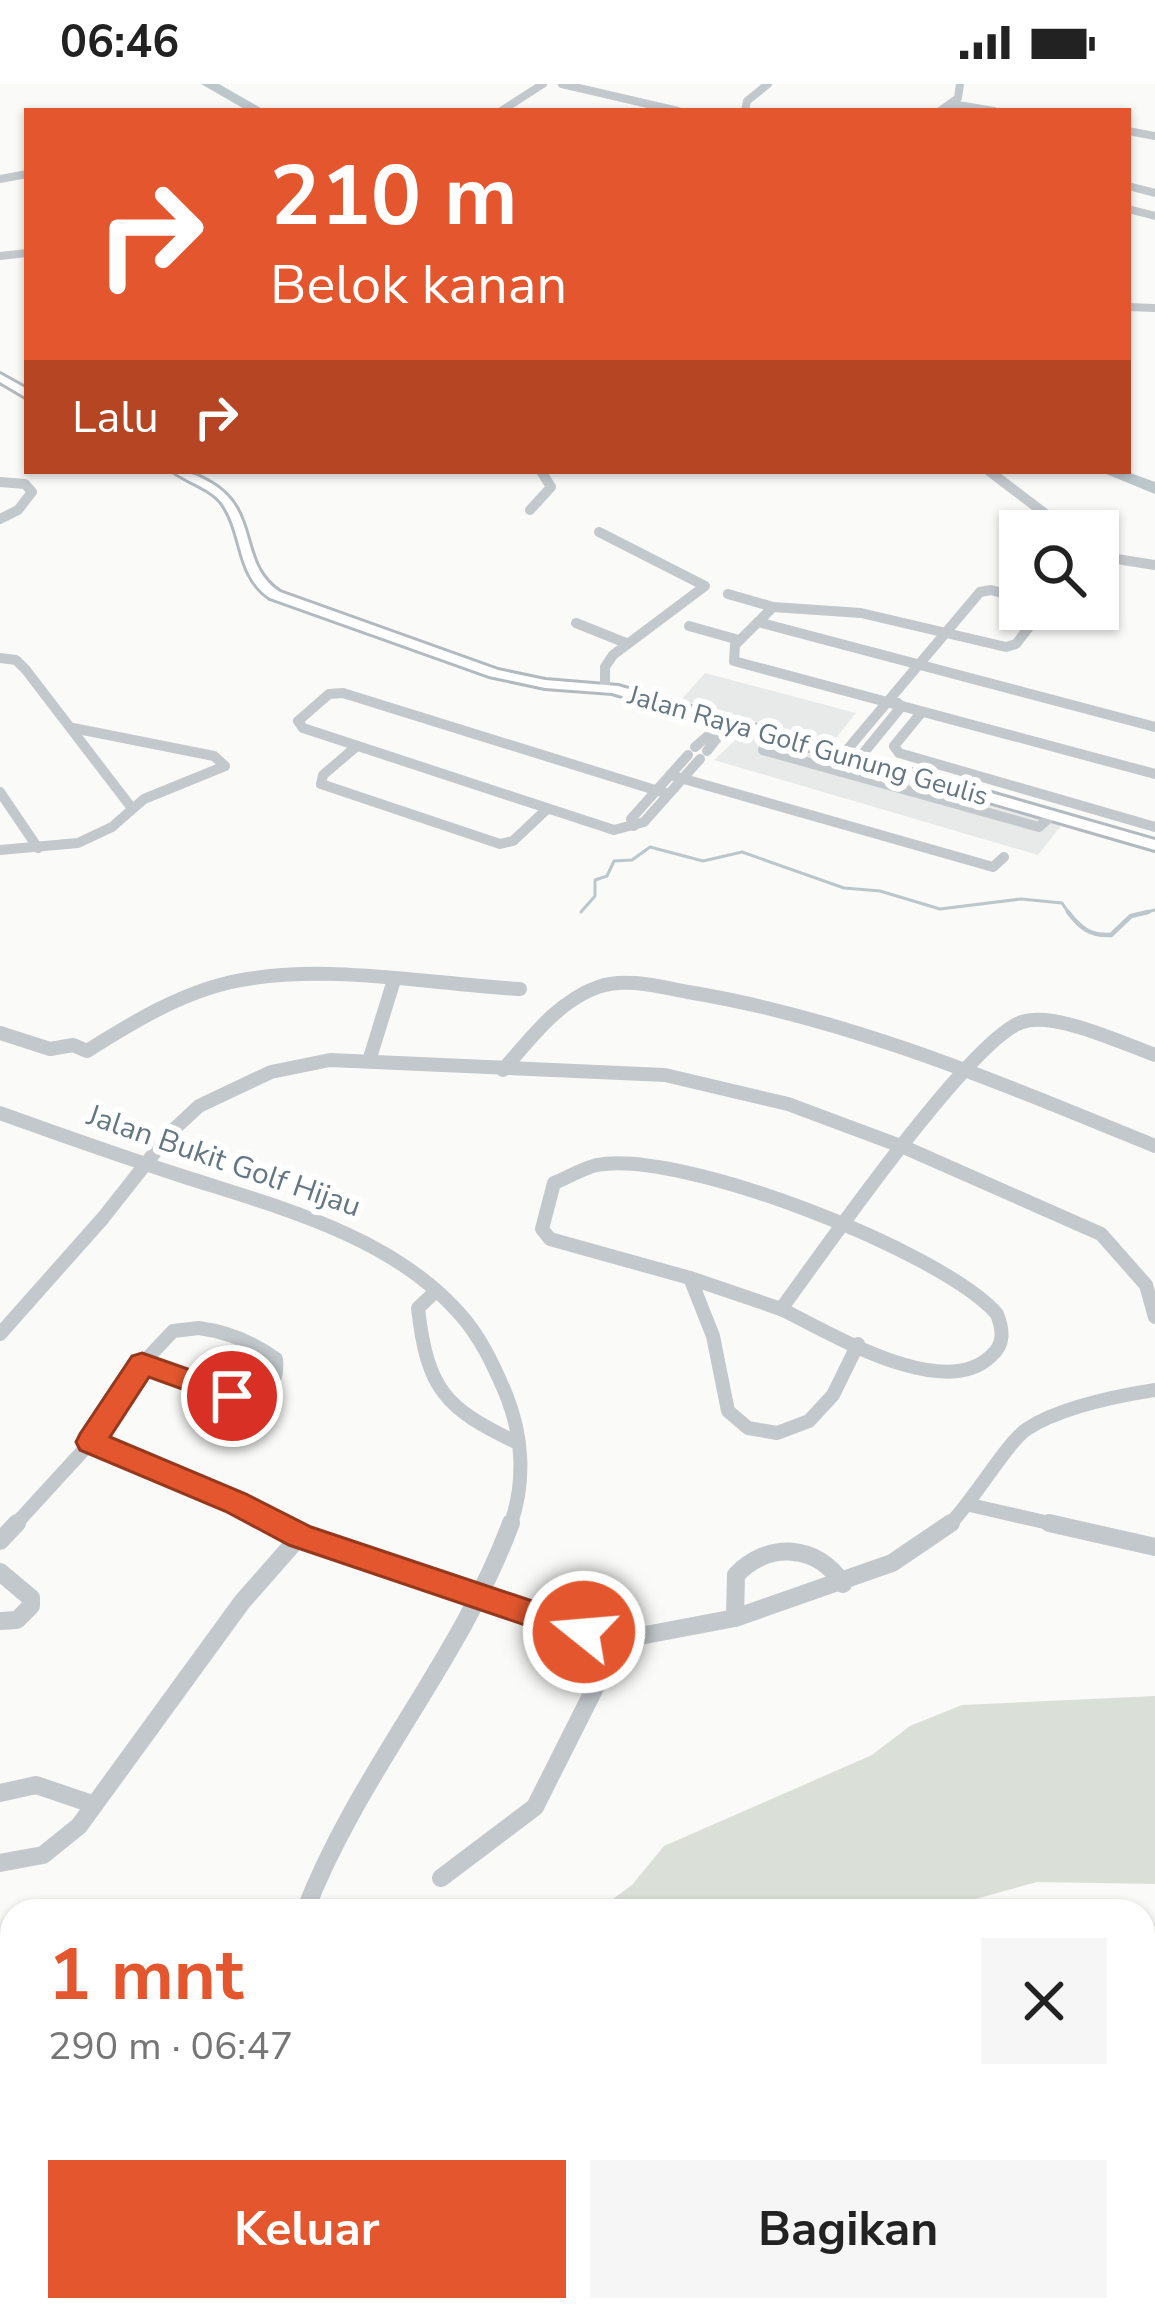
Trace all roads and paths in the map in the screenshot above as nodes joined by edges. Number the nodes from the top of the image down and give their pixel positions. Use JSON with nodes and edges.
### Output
{"nodes":[{"id":1,"x":543,"y":84,"type":"edge"},
{"id":2,"x":562,"y":84,"type":"edge"},
{"id":3,"x":768,"y":84,"type":"edge"},
{"id":4,"x":960,"y":84,"type":"edge"},
{"id":5,"x":952,"y":104,"type":"junction"},
{"id":6,"x":506,"y":108,"type":"edge"},
{"id":7,"x":648,"y":108,"type":"edge"},
{"id":8,"x":746,"y":108,"type":"edge"},
{"id":9,"x":945,"y":108,"type":"edge"},
{"id":10,"x":976,"y":108,"type":"edge"},
{"id":11,"x":184,"y":474,"type":"edge"},
{"id":12,"x":543,"y":474,"type":"edge"},
{"id":13,"x":993,"y":474,"type":"edge"},
{"id":14,"x":0,"y":482,"type":"edge"},
{"id":15,"x":530,"y":510,"type":"dead end"},
{"id":16,"x":1040,"y":510,"type":"edge"},
{"id":17,"x":0,"y":519,"type":"edge"},
{"id":18,"x":599,"y":532,"type":"dead end"},
{"id":19,"x":1119,"y":559,"type":"edge"},
{"id":20,"x":1155,"y":565,"type":"edge"},
{"id":21,"x":999,"y":593,"type":"edge"},
{"id":22,"x":728,"y":595,"type":"dead end"},
{"id":23,"x":773,"y":607,"type":"junction"},
{"id":24,"x":758,"y":622,"type":"junction"},
{"id":25,"x":576,"y":623,"type":"dead end"},
{"id":26,"x":689,"y":626,"type":"dead end"},
{"id":27,"x":1025,"y":630,"type":"edge"},
{"id":28,"x":947,"y":634,"type":"junction"},
{"id":29,"x":739,"y":640,"type":"junction"},
{"id":30,"x":626,"y":643,"type":"junction"},
{"id":31,"x":0,"y":658,"type":"edge"},
{"id":32,"x":920,"y":665,"type":"junction"},
{"id":33,"x":605,"y":688,"type":"junction"},
{"id":34,"x":893,"y":703,"type":"junction"},
{"id":35,"x":921,"y":713,"type":"junction"},
{"id":36,"x":720,"y":727,"type":"junction"},
{"id":37,"x":1155,"y":727,"type":"edge"},
{"id":38,"x":73,"y":728,"type":"junction"},
{"id":39,"x":770,"y":737,"type":"junction"},
{"id":40,"x":357,"y":746,"type":"junction"},
{"id":41,"x":849,"y":759,"type":"junction"},
{"id":42,"x":1155,"y":774,"type":"edge"},
{"id":43,"x":676,"y":777,"type":"junction"},
{"id":44,"x":892,"y":779,"type":"junction"},
{"id":45,"x":0,"y":792,"type":"edge"},
{"id":46,"x":662,"y":792,"type":"junction"},
{"id":47,"x":130,"y":807,"type":"junction"},
{"id":48,"x":547,"y":809,"type":"junction"},
{"id":49,"x":1155,"y":827,"type":"edge"},
{"id":50,"x":1155,"y":845,"type":"edge"},
{"id":51,"x":38,"y":848,"type":"junction"},
{"id":52,"x":0,"y":850,"type":"edge"},
{"id":53,"x":1004,"y":857,"type":"dead end"},
{"id":54,"x":394,"y":980,"type":"junction"},
{"id":55,"x":520,"y":988,"type":"dead end"},
{"id":56,"x":0,"y":1033,"type":"edge"},
{"id":57,"x":1155,"y":1055,"type":"edge"},
{"id":58,"x":369,"y":1061,"type":"junction"},
{"id":59,"x":503,"y":1070,"type":"junction"},
{"id":60,"x":964,"y":1071,"type":"junction"},
{"id":61,"x":0,"y":1113,"type":"edge"},
{"id":62,"x":1155,"y":1146,"type":"edge"},
{"id":63,"x":906,"y":1148,"type":"junction"},
{"id":64,"x":146,"y":1164,"type":"junction"},
{"id":65,"x":841,"y":1227,"type":"junction"},
{"id":66,"x":690,"y":1278,"type":"junction"},
{"id":67,"x":436,"y":1291,"type":"junction"},
{"id":68,"x":781,"y":1309,"type":"junction"},
{"id":69,"x":1155,"y":1317,"type":"edge"},
{"id":70,"x":0,"y":1334,"type":"edge"},
{"id":71,"x":858,"y":1344,"type":"junction"},
{"id":72,"x":142,"y":1364,"type":"junction"},
{"id":73,"x":1155,"y":1390,"type":"edge"},
{"id":74,"x":91,"y":1442,"type":"junction"},
{"id":75,"x":518,"y":1443,"type":"junction"},
{"id":76,"x":970,"y":1505,"type":"junction"},
{"id":77,"x":300,"y":1536,"type":"junction"},
{"id":78,"x":0,"y":1541,"type":"edge"},
{"id":79,"x":1155,"y":1547,"type":"edge"},
{"id":80,"x":0,"y":1572,"type":"edge"},
{"id":81,"x":843,"y":1583,"type":"junction"},
{"id":82,"x":477,"y":1596,"type":"junction"},
{"id":83,"x":735,"y":1618,"type":"junction"},
{"id":84,"x":0,"y":1621,"type":"edge"},
{"id":85,"x":619,"y":1640,"type":"junction"},
{"id":86,"x":0,"y":1792,"type":"edge"},
{"id":87,"x":92,"y":1804,"type":"junction"},
{"id":88,"x":0,"y":1863,"type":"edge"},
{"id":89,"x":441,"y":1878,"type":"dead end"},
{"id":90,"x":310,"y":1899,"type":"edge"}],
"edges":[{"from":1,"to":6,"type":"street"},
{"from":2,"to":7,"type":"street"},
{"from":3,"to":8,"type":"street"},
{"from":4,"to":5,"type":"street"},
{"from":5,"to":9,"type":"street"},
{"from":5,"to":10,"type":"street"},
{"from":11,"to":33,"type":"main road","name":"Jalan Raya Golf Gunung Geulis"},
{"from":12,"to":15,"type":"street"},
{"from":13,"to":16,"type":"street"},
{"from":14,"to":17,"type":"street"},
{"from":18,"to":30,"type":"street"},
{"from":19,"to":20,"type":"street"},
{"from":21,"to":28,"type":"street"},
{"from":22,"to":23,"type":"street"},
{"from":23,"to":24,"type":"street"},
{"from":23,"to":28,"type":"street"},
{"from":24,"to":29,"type":"street"},
{"from":24,"to":32,"type":"street"},
{"from":25,"to":30,"type":"street"},
{"from":26,"to":29,"type":"street"},
{"from":27,"to":28,"type":"street"},
{"from":28,"to":32,"type":"street"},
{"from":29,"to":34,"type":"street"},
{"from":30,"to":33,"type":"street"},
{"from":31,"to":38,"type":"street"},
{"from":32,"to":34,"type":"street"},
{"from":32,"to":37,"type":"street"},
{"from":33,"to":36,"type":"main road","name":"Jalan Raya Golf Gunung Geulis"},
{"from":34,"to":35,"type":"street"},
{"from":34,"to":41,"type":"street"},
{"from":35,"to":42,"type":"street"},
{"from":35,"to":49,"type":"street"},
{"from":36,"to":39,"type":"main road","name":"Jalan Raya Golf Gunung Geulis"},
{"from":36,"to":43,"type":"street"},
{"from":38,"to":47,"type":"street"},
{"from":38,"to":47,"type":"street"},
{"from":39,"to":41,"type":"main road","name":"Jalan Raya Golf Gunung Geulis"},
{"from":39,"to":44,"type":"street"},
{"from":40,"to":46,"type":"street"},
{"from":40,"to":48,"type":"street"},
{"from":40,"to":48,"type":"street"},
{"from":41,"to":44,"type":"main road","name":"Jalan Raya Golf Gunung Geulis"},
{"from":43,"to":46,"type":"street"},
{"from":43,"to":53,"type":"street"},
{"from":44,"to":50,"type":"main road","name":"Jalan Raya Golf Gunung Geulis"},
{"from":45,"to":51,"type":"street"},
{"from":46,"to":48,"type":"street"},
{"from":47,"to":51,"type":"street"},
{"from":51,"to":52,"type":"street"},
{"from":54,"to":55,"type":"street"},
{"from":54,"to":56,"type":"street"},
{"from":54,"to":58,"type":"street"},
{"from":57,"to":60,"type":"street"},
{"from":58,"to":59,"type":"street"},
{"from":58,"to":64,"type":"street"},
{"from":59,"to":60,"type":"street"},
{"from":59,"to":63,"type":"street"},
{"from":60,"to":62,"type":"street"},
{"from":60,"to":63,"type":"street"},
{"from":61,"to":64,"type":"street","name":"Jalan Bukit Golf Hijau"},
{"from":63,"to":65,"type":"street"},
{"from":63,"to":69,"type":"street"},
{"from":64,"to":67,"type":"street","name":"Jalan Bukit Golf Hijau"},
{"from":64,"to":70,"type":"street"},
{"from":65,"to":66,"type":"street"},
{"from":65,"to":68,"type":"street"},
{"from":65,"to":71,"type":"street"},
{"from":66,"to":68,"type":"street"},
{"from":66,"to":71,"type":"street"},
{"from":67,"to":75,"type":"street","name":"Jalan Bukit Golf Hijau"},
{"from":67,"to":75,"type":"street"},
{"from":68,"to":71,"type":"street"},
{"from":72,"to":72,"type":"street"},
{"from":72,"to":74,"type":"street"},
{"from":73,"to":76,"type":"street"},
{"from":74,"to":77,"type":"street"},
{"from":74,"to":78,"type":"street"},
{"from":75,"to":82,"type":"street","name":"Jalan Bukit Golf Hijau"},
{"from":76,"to":79,"type":"street"},
{"from":76,"to":81,"type":"street"},
{"from":77,"to":82,"type":"street"},
{"from":77,"to":87,"type":"street"},
{"from":80,"to":84,"type":"street"},
{"from":81,"to":83,"type":"street"},
{"from":81,"to":83,"type":"street"},
{"from":82,"to":85,"type":"street"},
{"from":82,"to":90,"type":"street","name":"Jalan Bukit Golf Hijau"},
{"from":83,"to":85,"type":"street"},
{"from":85,"to":89,"type":"street"},
{"from":86,"to":87,"type":"street"},
{"from":87,"to":88,"type":"street"}]}
